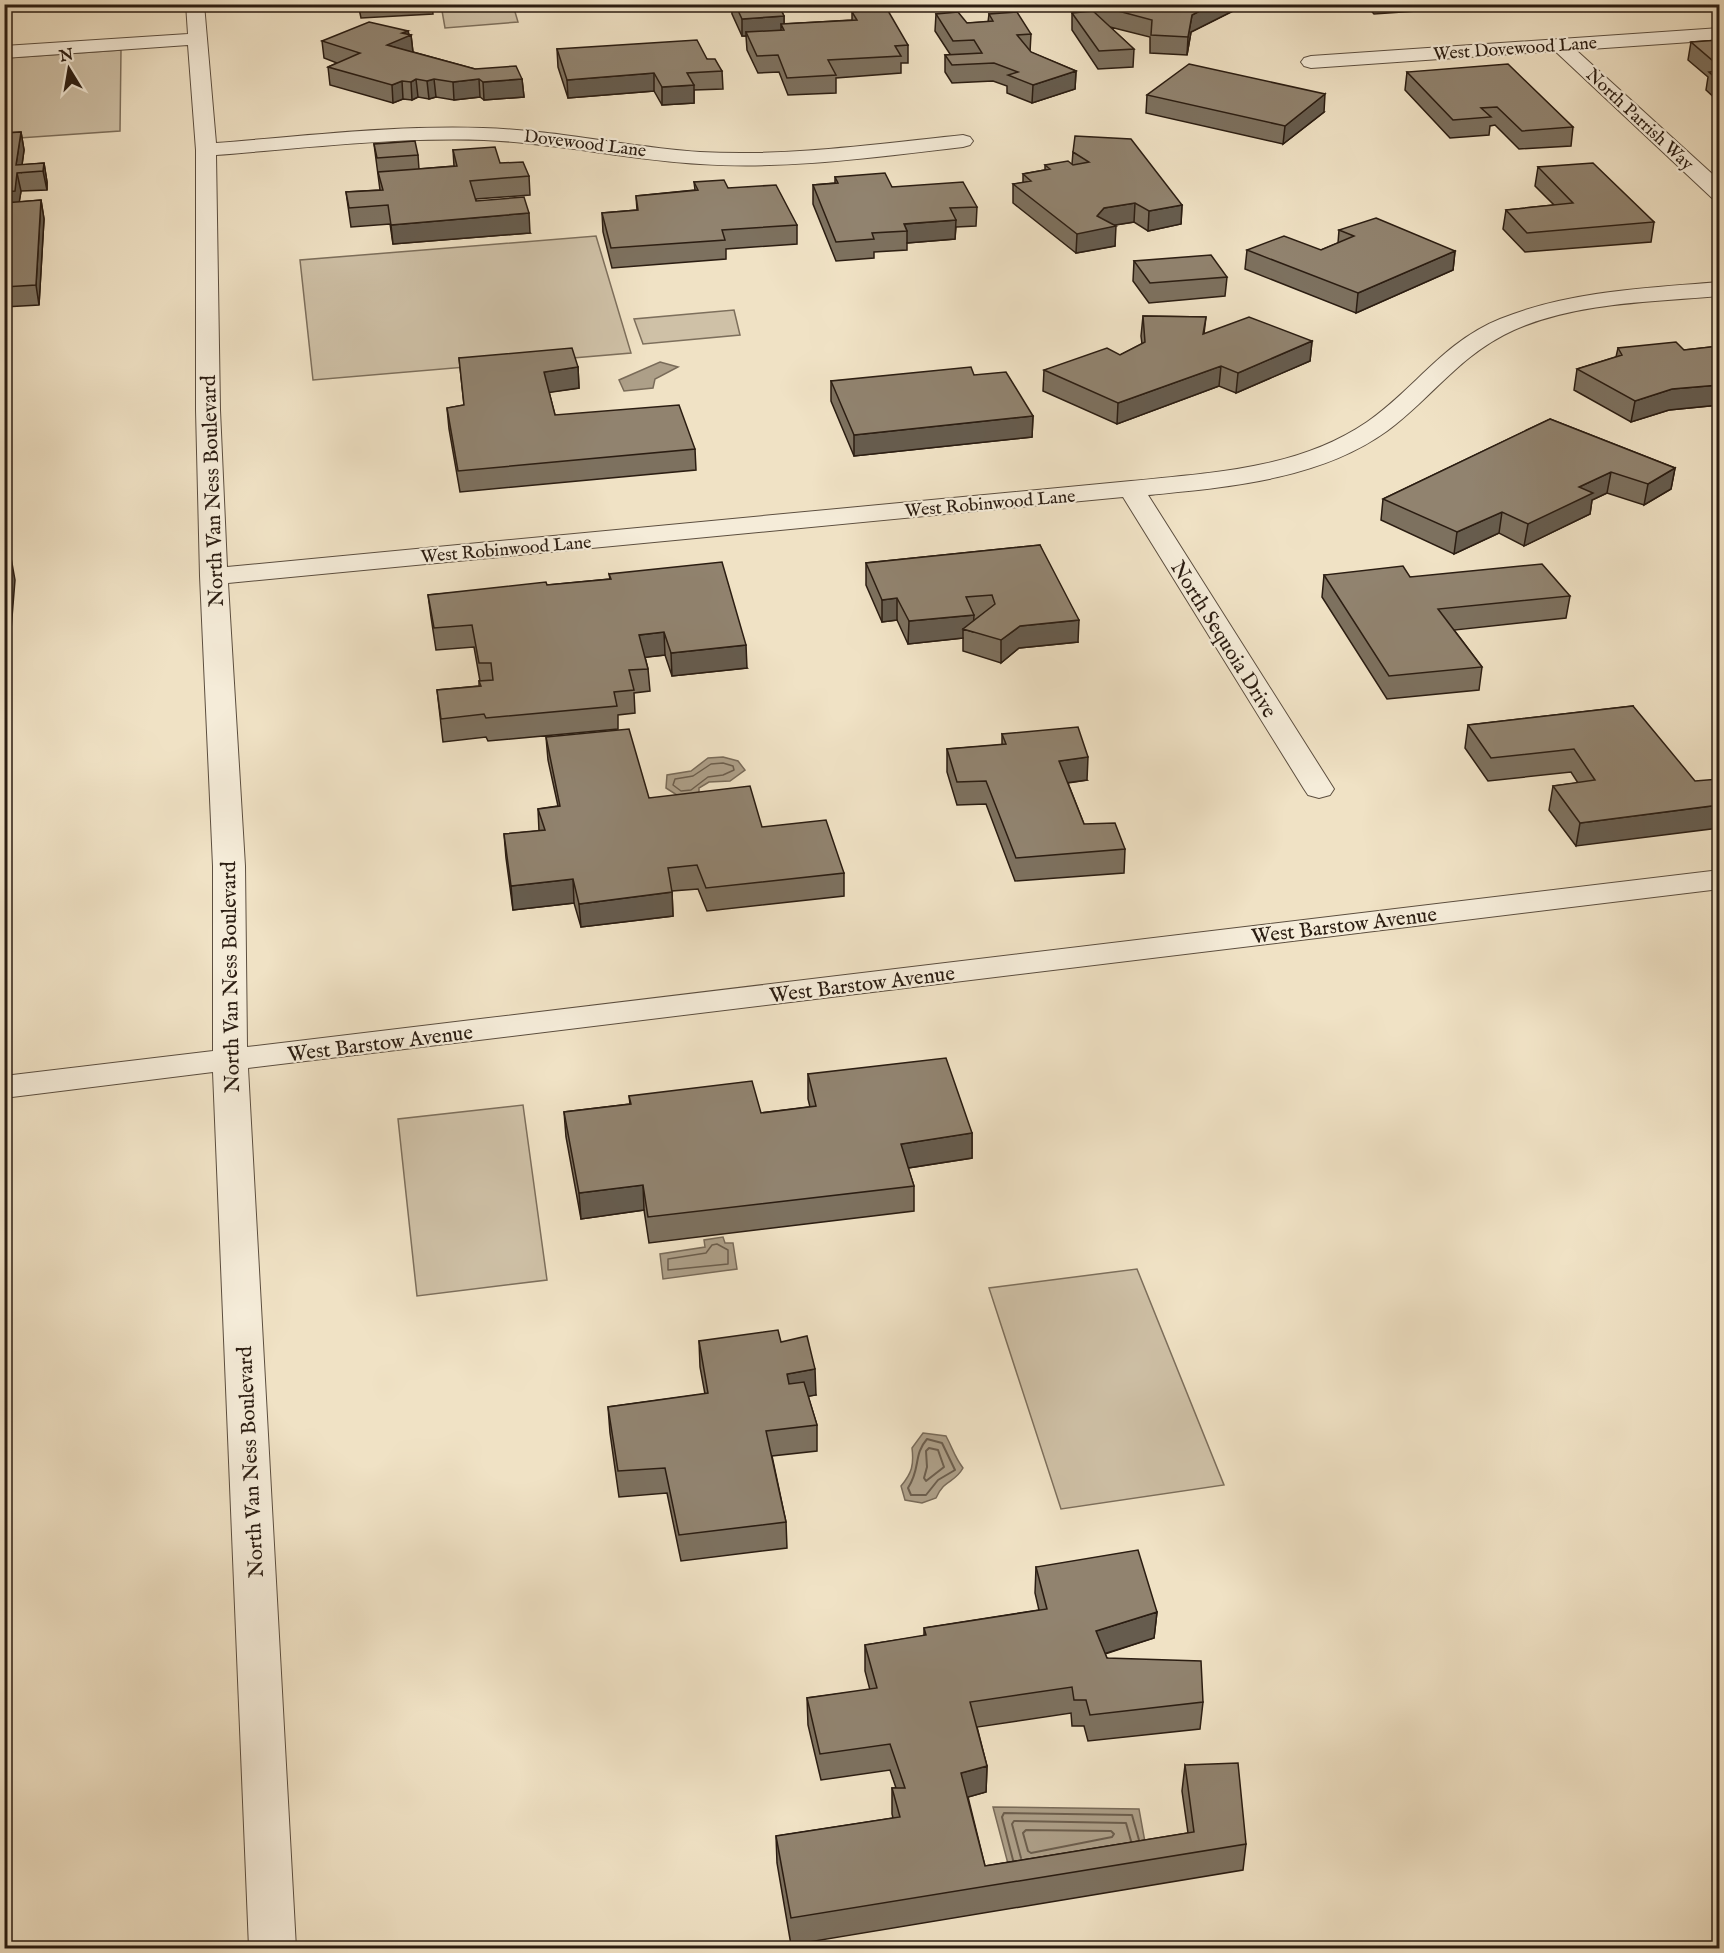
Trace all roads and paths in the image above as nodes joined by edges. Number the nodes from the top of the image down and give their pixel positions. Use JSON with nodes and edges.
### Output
{"nodes":[{"id":1,"x":195,"y":4,"type":"edge"},
{"id":2,"x":1719,"y":33,"type":"edge"},
{"id":3,"x":199,"y":39,"type":"junction"},
{"id":4,"x":1560,"y":45,"type":"junction"},
{"id":5,"x":4,"y":52,"type":"edge"},
{"id":6,"x":1311,"y":62,"type":"dead end"},
{"id":7,"x":963,"y":141,"type":"dead end"},
{"id":8,"x":206,"y":150,"type":"junction"},
{"id":9,"x":1719,"y":194,"type":"edge"},
{"id":10,"x":1719,"y":289,"type":"edge"},
{"id":11,"x":1131,"y":489,"type":"junction"},
{"id":12,"x":214,"y":576,"type":"junction"},
{"id":13,"x":1319,"y":789,"type":"dead end"},
{"id":14,"x":1719,"y":879,"type":"edge"},
{"id":15,"x":230,"y":1061,"type":"junction"},
{"id":16,"x":4,"y":1088,"type":"edge"},
{"id":17,"x":273,"y":1948,"type":"edge"}],
"edges":[{"from":1,"to":3,"type":"street","name":"North Van Ness Boulevard"},
{"from":2,"to":4,"type":"street","name":"West Dovewood Lane"},
{"from":3,"to":5,"type":"street"},
{"from":3,"to":8,"type":"street","name":"North Van Ness Boulevard"},
{"from":4,"to":6,"type":"street","name":"West Dovewood Lane"},
{"from":4,"to":9,"type":"street","name":"North Parrish Way"},
{"from":7,"to":8,"type":"street","name":"Dovewood Lane"},
{"from":8,"to":12,"type":"street","name":"North Van Ness Boulevard"},
{"from":10,"to":11,"type":"street","name":"West Robinwood Lane"},
{"from":11,"to":12,"type":"street","name":"West Robinwood Lane"},
{"from":11,"to":13,"type":"street","name":"North Sequoia Drive"},
{"from":12,"to":15,"type":"street","name":"North Van Ness Boulevard"},
{"from":14,"to":15,"type":"street","name":"West Barstow Avenue"},
{"from":15,"to":16,"type":"street","name":"West Barstow Avenue"},
{"from":15,"to":17,"type":"street","name":"North Van Ness Boulevard"}]}
